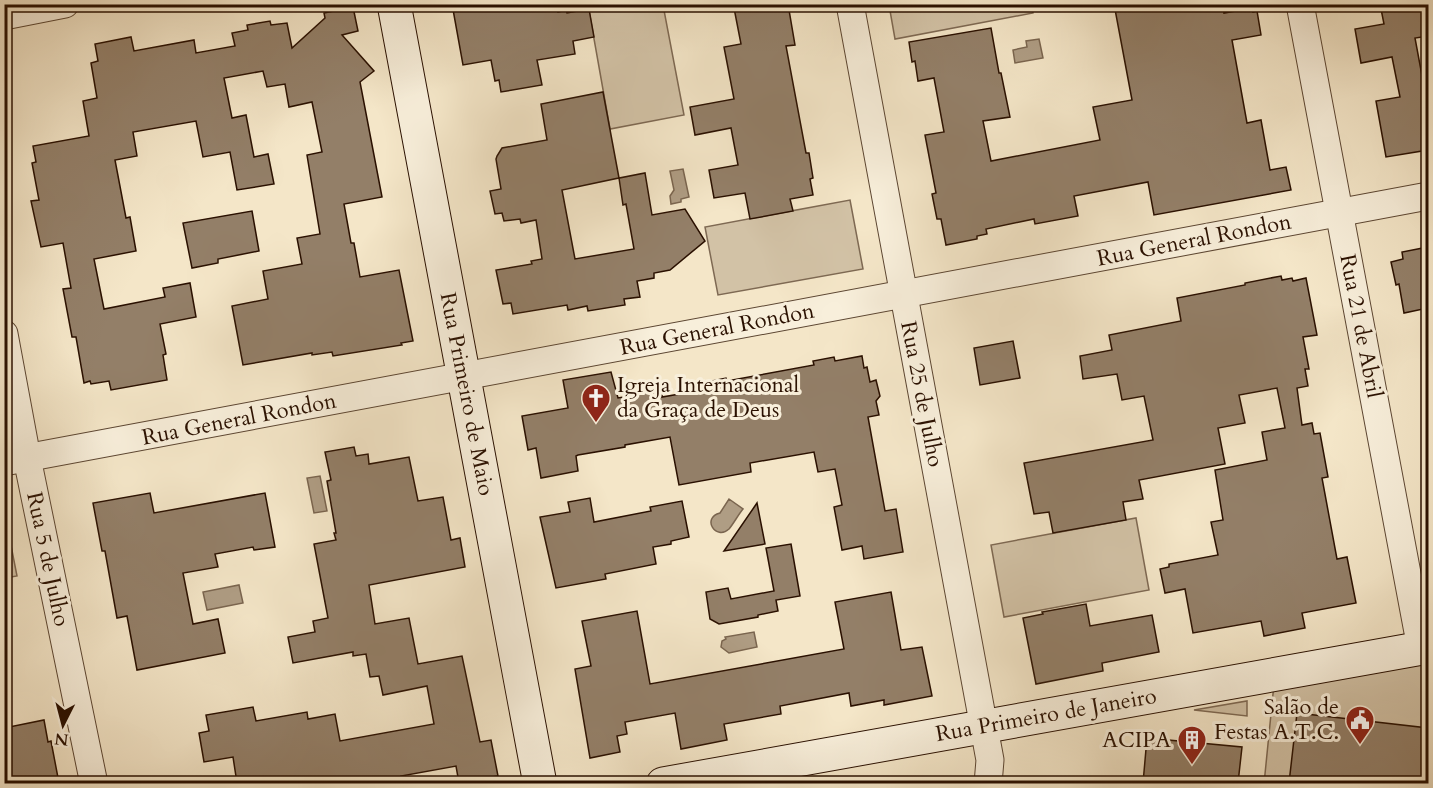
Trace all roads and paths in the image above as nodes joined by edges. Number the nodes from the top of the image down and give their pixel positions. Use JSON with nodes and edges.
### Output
{"nodes":[{"id":1,"x":65,"y":4,"type":"edge"},
{"id":2,"x":394,"y":4,"type":"edge"},
{"id":3,"x":850,"y":4,"type":"edge"},
{"id":4,"x":1300,"y":4,"type":"edge"},
{"id":5,"x":4,"y":16,"type":"edge"},
{"id":6,"x":1428,"y":196,"type":"edge"},
{"id":7,"x":1339,"y":213,"type":"junction"},
{"id":8,"x":903,"y":294,"type":"junction"},
{"id":9,"x":4,"y":334,"type":"edge"},
{"id":10,"x":464,"y":377,"type":"junction"},
{"id":11,"x":16,"y":460,"type":"edge"},
{"id":12,"x":1425,"y":647,"type":"edge"},
{"id":13,"x":984,"y":726,"type":"junction"},
{"id":14,"x":94,"y":783,"type":"edge"},
{"id":15,"x":540,"y":783,"type":"edge"},
{"id":16,"x":663,"y":783,"type":"edge"},
{"id":17,"x":988,"y":783,"type":"edge"}],
"edges":[{"from":1,"to":5,"type":"street"},
{"from":2,"to":10,"type":"street","name":"Rua Primeiro de Maio"},
{"from":3,"to":8,"type":"street","name":"Rua 25 de Julho"},
{"from":4,"to":7,"type":"street","name":"Rua 21 de Abril"},
{"from":6,"to":7,"type":"street","name":"Rua General Rondon"},
{"from":7,"to":8,"type":"street","name":"Rua General Rondon"},
{"from":7,"to":12,"type":"street","name":"Rua 21 de Abril"},
{"from":8,"to":10,"type":"street","name":"Rua General Rondon"},
{"from":8,"to":13,"type":"street","name":"Rua 25 de Julho"},
{"from":9,"to":11,"type":"street","name":"Rua 5 de Julho"},
{"from":10,"to":11,"type":"street","name":"Rua General Rondon"},
{"from":10,"to":15,"type":"street","name":"Rua Primeiro de Maio"},
{"from":11,"to":14,"type":"street","name":"Rua 5 de Julho"},
{"from":12,"to":13,"type":"street","name":"Rua Primeiro de Janeiro"},
{"from":13,"to":16,"type":"street","name":"Rua Primeiro de Janeiro"},
{"from":13,"to":17,"type":"street","name":"Rua 25 de Julho"}]}
